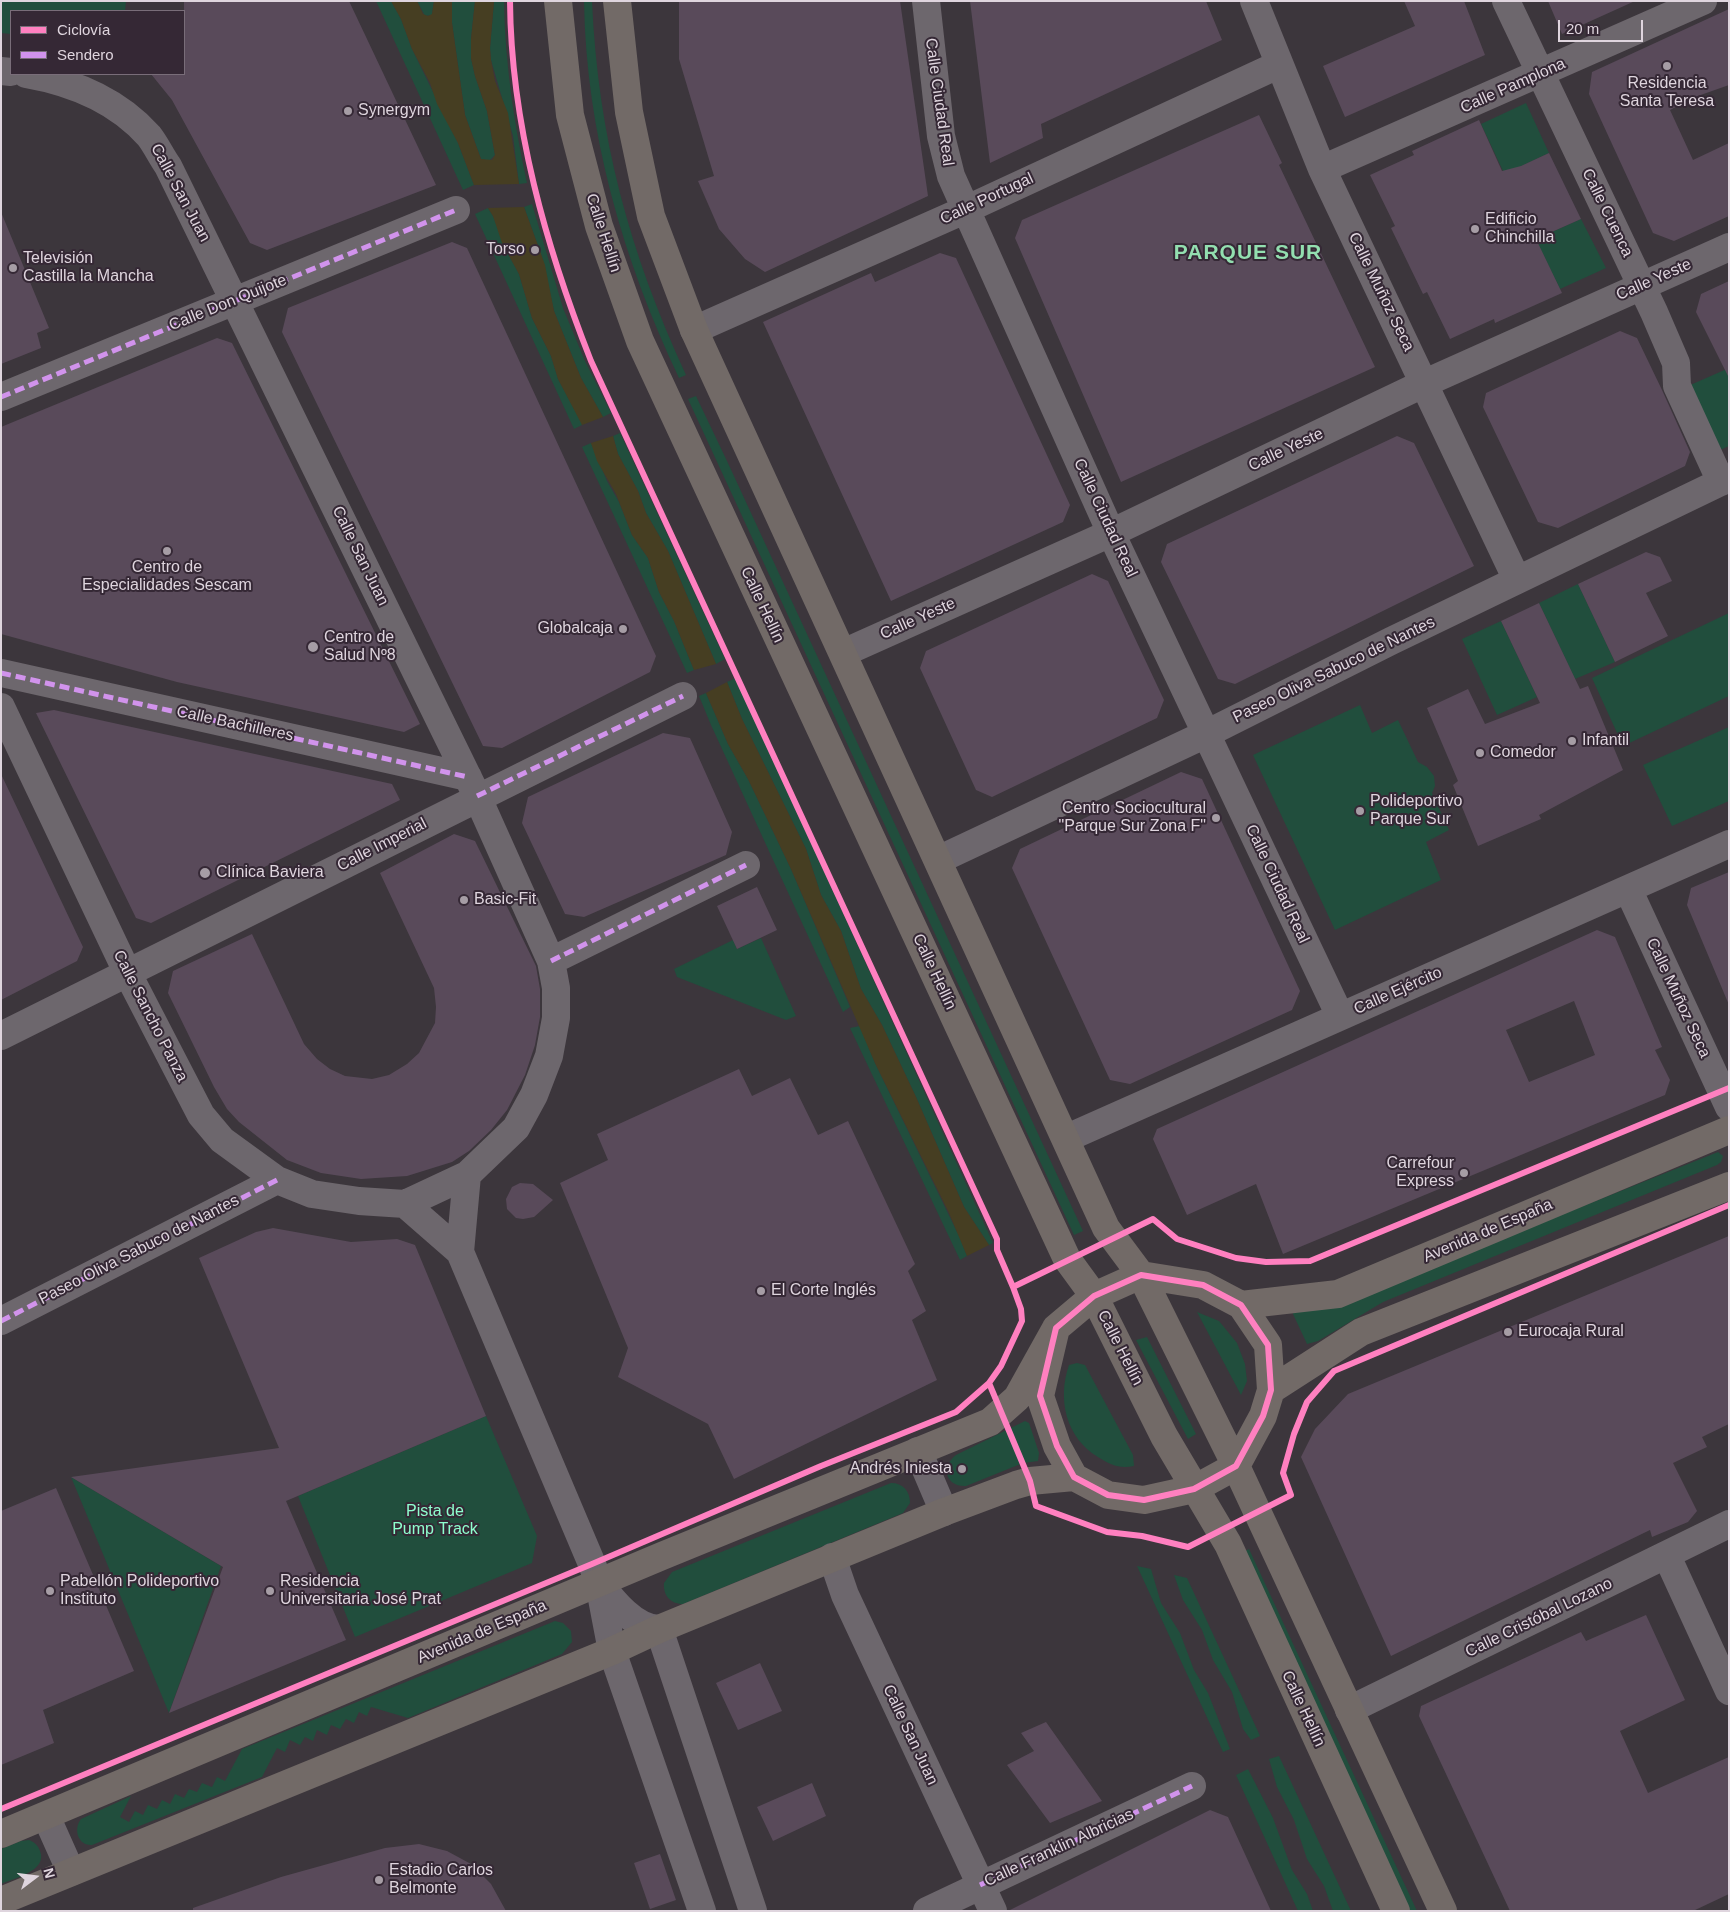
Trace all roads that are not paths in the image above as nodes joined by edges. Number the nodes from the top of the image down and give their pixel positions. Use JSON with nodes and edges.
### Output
{"nodes":[{"id":1,"x":558,"y":1,"type":"edge"},
{"id":2,"x":617,"y":1,"type":"edge"},
{"id":3,"x":926,"y":1,"type":"edge"},
{"id":4,"x":1254,"y":1,"type":"edge"},
{"id":5,"x":1506,"y":1,"type":"edge"},
{"id":6,"x":1703,"y":1,"type":"edge"},
{"id":7,"x":1278,"y":65,"type":"junction"},
{"id":8,"x":1540,"y":74,"type":"junction"},
{"id":9,"x":30,"y":75,"type":"edge"},
{"id":10,"x":1322,"y":169,"type":"junction"},
{"id":11,"x":967,"y":209,"type":"junction"},
{"id":12,"x":456,"y":210,"type":"dead end"},
{"id":13,"x":1729,"y":247,"type":"edge"},
{"id":14,"x":1642,"y":286,"type":"junction"},
{"id":15,"x":234,"y":300,"type":"junction"},
{"id":16,"x":694,"y":330,"type":"junction"},
{"id":17,"x":1425,"y":383,"type":"junction"},
{"id":18,"x":1,"y":397,"type":"edge"},
{"id":19,"x":1725,"y":480,"type":"edge"},
{"id":20,"x":1111,"y":533,"type":"junction"},
{"id":21,"x":1517,"y":580,"type":"junction"},
{"id":22,"x":843,"y":653,"type":"junction"},
{"id":23,"x":1,"y":673,"type":"edge"},
{"id":24,"x":683,"y":696,"type":"dead end"},
{"id":25,"x":1,"y":708,"type":"edge"},
{"id":26,"x":1206,"y":734,"type":"junction"},
{"id":27,"x":473,"y":787,"type":"junction"},
{"id":28,"x":1729,"y":844,"type":"edge"},
{"id":29,"x":938,"y":860,"type":"junction"},
{"id":30,"x":746,"y":865,"type":"dead end"},
{"id":31,"x":1628,"y":888,"type":"junction"},
{"id":32,"x":551,"y":960,"type":"junction"},
{"id":33,"x":128,"y":974,"type":"junction"},
{"id":34,"x":1340,"y":1016,"type":"junction"},
{"id":35,"x":1,"y":1036,"type":"edge"},
{"id":36,"x":1729,"y":1107,"type":"edge"},
{"id":37,"x":1729,"y":1130,"type":"edge"},
{"id":38,"x":1067,"y":1138,"type":"junction"},
{"id":39,"x":467,"y":1175,"type":"junction"},
{"id":40,"x":277,"y":1180,"type":"junction"},
{"id":41,"x":1729,"y":1186,"type":"edge"},
{"id":42,"x":404,"y":1204,"type":"junction"},
{"id":43,"x":460,"y":1252,"type":"junction"},
{"id":44,"x":1141,"y":1275,"type":"junction"},
{"id":45,"x":1094,"y":1296,"type":"junction"},
{"id":46,"x":1241,"y":1305,"type":"junction"},
{"id":47,"x":1,"y":1321,"type":"edge"},
{"id":48,"x":1056,"y":1328,"type":"junction"},
{"id":49,"x":1272,"y":1390,"type":"junction"},
{"id":50,"x":918,"y":1451,"type":"junction"},
{"id":51,"x":1236,"y":1466,"type":"junction"},
{"id":52,"x":1074,"y":1477,"type":"junction"},
{"id":53,"x":1194,"y":1489,"type":"junction"},
{"id":54,"x":944,"y":1512,"type":"junction"},
{"id":55,"x":1729,"y":1524,"type":"edge"},
{"id":56,"x":1667,"y":1556,"type":"junction"},
{"id":57,"x":832,"y":1557,"type":"junction"},
{"id":58,"x":599,"y":1582,"type":"junction"},
{"id":59,"x":659,"y":1629,"type":"junction"},
{"id":60,"x":612,"y":1651,"type":"junction"},
{"id":61,"x":1729,"y":1691,"type":"edge"},
{"id":62,"x":1349,"y":1710,"type":"junction"},
{"id":63,"x":1192,"y":1786,"type":"dead end"},
{"id":64,"x":46,"y":1816,"type":"junction"},
{"id":65,"x":1,"y":1834,"type":"edge"},
{"id":66,"x":71,"y":1872,"type":"junction"},
{"id":67,"x":980,"y":1885,"type":"junction"},
{"id":68,"x":1,"y":1901,"type":"edge"},
{"id":69,"x":702,"y":1911,"type":"edge"},
{"id":70,"x":752,"y":1911,"type":"edge"},
{"id":71,"x":927,"y":1911,"type":"edge"},
{"id":72,"x":993,"y":1911,"type":"edge"},
{"id":73,"x":1396,"y":1911,"type":"edge"},
{"id":74,"x":1443,"y":1911,"type":"edge"}],
"edges":[{"from":1,"to":45,"type":"main road","name":"Calle Hellín"},
{"from":2,"to":16,"type":"main road"},
{"from":3,"to":11,"type":"street","name":"Calle Ciudad Real"},
{"from":4,"to":7,"type":"street","name":"Calle Muñoz Seca"},
{"from":5,"to":8,"type":"street","name":"Calle Cuenca"},
{"from":6,"to":8,"type":"street","name":"Calle Pamplona"},
{"from":7,"to":10,"type":"street","name":"Calle Muñoz Seca"},
{"from":7,"to":11,"type":"street","name":"Calle Portugal"},
{"from":8,"to":10,"type":"street","name":"Calle Pamplona"},
{"from":8,"to":14,"type":"street","name":"Calle Cuenca"},
{"from":9,"to":15,"type":"street","name":"Calle San Juan"},
{"from":10,"to":17,"type":"street","name":"Calle Muñoz Seca"},
{"from":11,"to":16,"type":"street","name":"Calle Portugal"},
{"from":11,"to":20,"type":"street","name":"Calle Ciudad Real"},
{"from":12,"to":15,"type":"street","name":"Calle Don Quijote"},
{"from":13,"to":14,"type":"street","name":"Calle Yeste"},
{"from":14,"to":17,"type":"street","name":"Calle Yeste"},
{"from":14,"to":19,"type":"street","name":"Calle Cuenca"},
{"from":15,"to":18,"type":"street","name":"Calle Don Quijote"},
{"from":15,"to":27,"type":"street","name":"Calle San Juan"},
{"from":16,"to":22,"type":"main road"},
{"from":17,"to":20,"type":"street","name":"Calle Yeste"},
{"from":17,"to":21,"type":"street","name":"Calle Muñoz Seca"},
{"from":19,"to":21,"type":"street","name":"Paseo Oliva Sabuco de Nantes"},
{"from":20,"to":22,"type":"street","name":"Calle Yeste"},
{"from":20,"to":26,"type":"street","name":"Calle Ciudad Real"},
{"from":21,"to":26,"type":"street","name":"Paseo Oliva Sabuco de Nantes"},
{"from":22,"to":29,"type":"main road"},
{"from":23,"to":27,"type":"street","name":"Calle Bachilleres"},
{"from":24,"to":27,"type":"street","name":"Calle Imperial"},
{"from":25,"to":33,"type":"street","name":"Calle Sancho Panza"},
{"from":26,"to":29,"type":"street","name":"Paseo Oliva Sabuco de Nantes"},
{"from":26,"to":34,"type":"street","name":"Calle Ciudad Real"},
{"from":27,"to":32,"type":"street","name":"Calle San Juan"},
{"from":27,"to":33,"type":"street","name":"Calle Imperial"},
{"from":28,"to":31,"type":"street","name":"Calle Ejército"},
{"from":29,"to":38,"type":"main road"},
{"from":30,"to":32,"type":"street"},
{"from":31,"to":34,"type":"street","name":"Calle Ejército"},
{"from":31,"to":36,"type":"street","name":"Calle Muñoz Seca"},
{"from":32,"to":39,"type":"street","name":"Calle San Juan"},
{"from":33,"to":35,"type":"street","name":"Calle Imperial"},
{"from":33,"to":40,"type":"street","name":"Calle Sancho Panza"},
{"from":34,"to":38,"type":"street","name":"Calle Ejército"},
{"from":37,"to":46,"type":"main road","name":"Avenida de España"},
{"from":38,"to":44,"type":"main road"},
{"from":39,"to":42,"type":"street","name":"Calle San Juan"},
{"from":39,"to":43,"type":"street"},
{"from":40,"to":42,"type":"street","name":"Calle Sancho Panza"},
{"from":40,"to":47,"type":"street","name":"Paseo Oliva Sabuco de Nantes"},
{"from":41,"to":49,"type":"main road"},
{"from":42,"to":43,"type":"street"},
{"from":43,"to":58,"type":"street"},
{"from":44,"to":45,"type":"main road","name":"Avenida de España"},
{"from":44,"to":46,"type":"main road"},
{"from":44,"to":51,"type":"main road"},
{"from":45,"to":48,"type":"main road","name":"Avenida de España"},
{"from":45,"to":53,"type":"main road","name":"Calle Hellín"},
{"from":46,"to":49,"type":"main road"},
{"from":48,"to":50,"type":"main road","name":"Avenida de España"},
{"from":48,"to":52,"type":"main road"},
{"from":49,"to":51,"type":"main road"},
{"from":50,"to":54,"type":"street"},
{"from":50,"to":58,"type":"main road","name":"Avenida de España"},
{"from":51,"to":53,"type":"main road"},
{"from":51,"to":62,"type":"main road"},
{"from":52,"to":53,"type":"main road"},
{"from":52,"to":54,"type":"main road"},
{"from":53,"to":73,"type":"main road","name":"Calle Hellín"},
{"from":54,"to":57,"type":"main road"},
{"from":55,"to":56,"type":"street","name":"Calle Cristóbal Lozano"},
{"from":56,"to":61,"type":"street"},
{"from":56,"to":62,"type":"street","name":"Calle Cristóbal Lozano"},
{"from":57,"to":59,"type":"main road"},
{"from":57,"to":67,"type":"street","name":"Calle San Juan"},
{"from":58,"to":59,"type":"street"},
{"from":58,"to":60,"type":"street"},
{"from":58,"to":64,"type":"main road","name":"Avenida de España"},
{"from":59,"to":60,"type":"main road"},
{"from":59,"to":70,"type":"street"},
{"from":60,"to":66,"type":"main road"},
{"from":60,"to":69,"type":"street"},
{"from":62,"to":74,"type":"main road"},
{"from":63,"to":67,"type":"street","name":"Calle Franklin Albricias"},
{"from":64,"to":65,"type":"main road","name":"Avenida de España"},
{"from":64,"to":66,"type":"street"},
{"from":66,"to":68,"type":"main road"},
{"from":67,"to":71,"type":"street","name":"Calle Franklin Albricias"},
{"from":67,"to":72,"type":"street","name":"Calle San Juan"}]}
